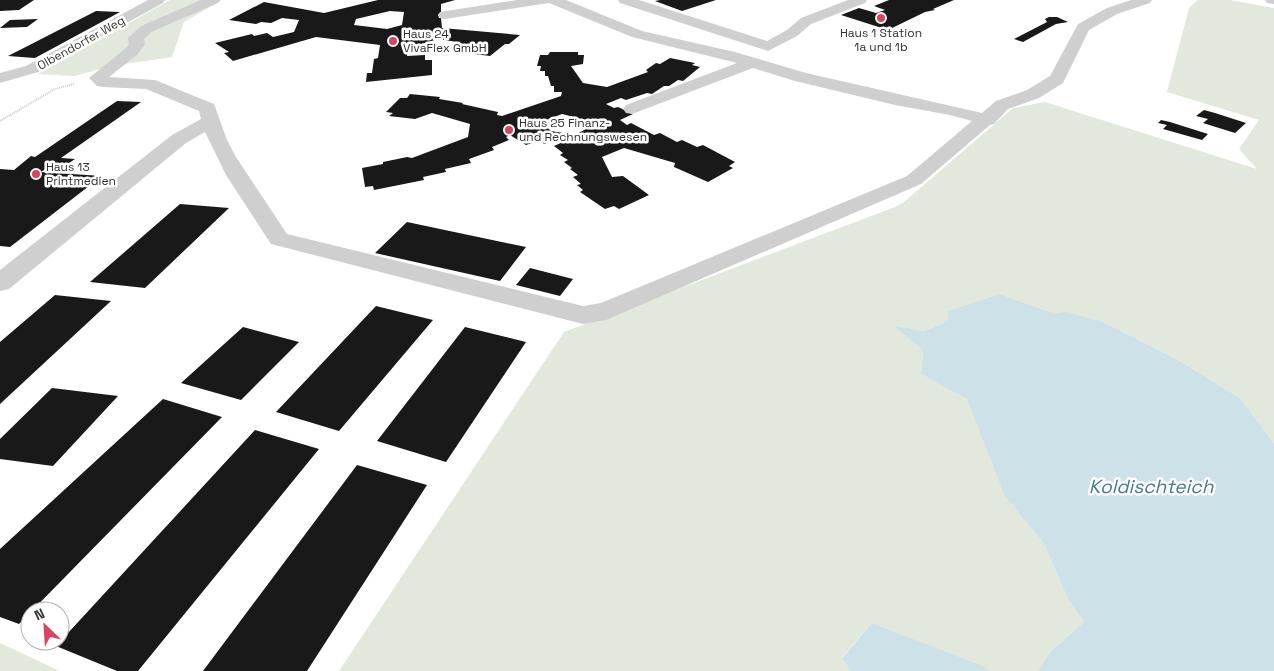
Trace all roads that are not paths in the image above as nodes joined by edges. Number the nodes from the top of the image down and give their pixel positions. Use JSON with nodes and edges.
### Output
{"nodes":[{"id":1,"x":158,"y":0,"type":"edge"},
{"id":2,"x":213,"y":0,"type":"edge"},
{"id":3,"x":544,"y":0,"type":"edge"},
{"id":4,"x":554,"y":0,"type":"edge"},
{"id":5,"x":625,"y":0,"type":"edge"},
{"id":6,"x":860,"y":0,"type":"edge"},
{"id":7,"x":1145,"y":0,"type":"edge"},
{"id":8,"x":445,"y":15,"type":"dead end"},
{"id":9,"x":753,"y":62,"type":"junction"},
{"id":10,"x":0,"y":78,"type":"edge"},
{"id":11,"x":632,"y":109,"type":"dead end"},
{"id":12,"x":987,"y":120,"type":"junction"},
{"id":13,"x":209,"y":122,"type":"junction"},
{"id":14,"x":0,"y":283,"type":"edge"}],
"edges":[{"from":1,"to":10,"type":"street","name":"Olbendorfer Weg"},
{"from":2,"to":13,"type":"street"},
{"from":3,"to":8,"type":"street"},
{"from":4,"to":9,"type":"street"},
{"from":5,"to":6,"type":"street"},
{"from":7,"to":12,"type":"street"},
{"from":9,"to":11,"type":"street"},
{"from":9,"to":12,"type":"street"},
{"from":12,"to":13,"type":"street"},
{"from":13,"to":14,"type":"street"}]}
